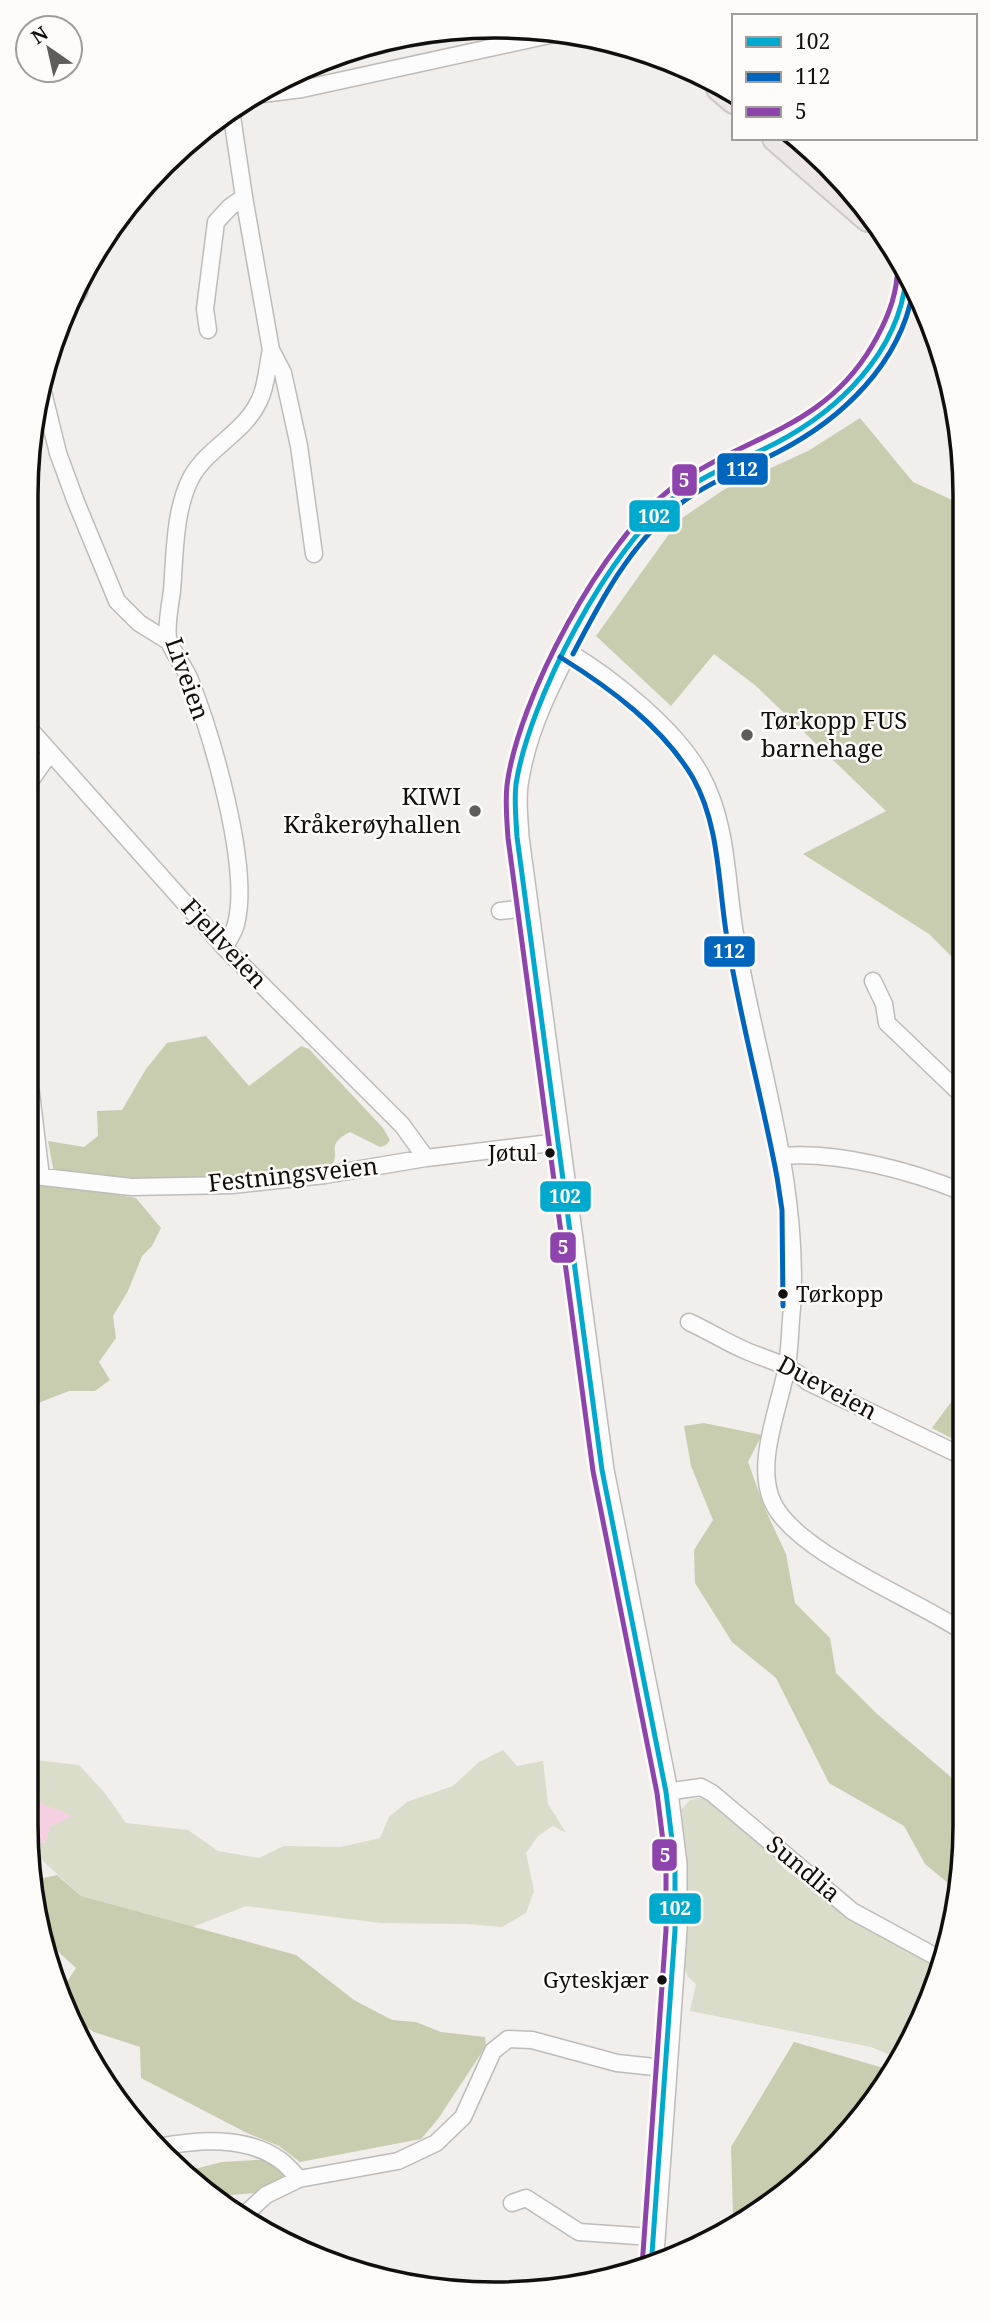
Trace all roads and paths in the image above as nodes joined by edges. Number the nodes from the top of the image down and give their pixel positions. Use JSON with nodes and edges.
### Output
{"nodes":[{"id":1,"x":529,"y":39,"type":"edge"},
{"id":2,"x":282,"y":92,"type":"edge"},
{"id":3,"x":233,"y":122,"type":"edge"},
{"id":4,"x":778,"y":140,"type":"edge"},
{"id":5,"x":834,"y":188,"type":"edge"},
{"id":6,"x":244,"y":197,"type":"junction"},
{"id":7,"x":906,"y":295,"type":"edge"},
{"id":8,"x":208,"y":330,"type":"dead end"},
{"id":9,"x":271,"y":350,"type":"junction"},
{"id":10,"x":47,"y":407,"type":"edge"},
{"id":11,"x":314,"y":554,"type":"dead end"},
{"id":12,"x":168,"y":641,"type":"junction"},
{"id":13,"x":565,"y":650,"type":"junction"},
{"id":14,"x":38,"y":739,"type":"edge"},
{"id":15,"x":50,"y":753,"type":"junction"},
{"id":16,"x":38,"y":770,"type":"edge"},
{"id":17,"x":527,"y":908,"type":"junction"},
{"id":18,"x":500,"y":911,"type":"dead end"},
{"id":19,"x":224,"y":947,"type":"junction"},
{"id":20,"x":873,"y":981,"type":"dead end"},
{"id":21,"x":953,"y":1086,"type":"edge"},
{"id":22,"x":559,"y":1142,"type":"junction"},
{"id":23,"x":782,"y":1156,"type":"junction"},
{"id":24,"x":426,"y":1158,"type":"junction"},
{"id":25,"x":38,"y":1176,"type":"edge"},
{"id":26,"x":953,"y":1188,"type":"edge"},
{"id":27,"x":689,"y":1321,"type":"dead end"},
{"id":28,"x":787,"y":1366,"type":"junction"},
{"id":29,"x":953,"y":1452,"type":"edge"},
{"id":30,"x":953,"y":1624,"type":"edge"},
{"id":31,"x":666,"y":1792,"type":"junction"},
{"id":32,"x":933,"y":1955,"type":"edge"},
{"id":33,"x":664,"y":2068,"type":"junction"},
{"id":34,"x":168,"y":2145,"type":"edge"},
{"id":35,"x":299,"y":2179,"type":"junction"},
{"id":36,"x":512,"y":2203,"type":"dead end"},
{"id":37,"x":250,"y":2210,"type":"edge"},
{"id":38,"x":652,"y":2237,"type":"junction"},
{"id":39,"x":651,"y":2255,"type":"edge"}],
"edges":[{"from":1,"to":2,"type":"street"},
{"from":3,"to":6,"type":"street","name":"Liveien"},
{"from":4,"to":5,"type":"main road"},
{"from":6,"to":8,"type":"street"},
{"from":6,"to":9,"type":"street","name":"Liveien"},
{"from":7,"to":13,"type":"main road"},
{"from":9,"to":11,"type":"street","name":"Liveien"},
{"from":9,"to":12,"type":"street","name":"Liveien"},
{"from":10,"to":12,"type":"street"},
{"from":12,"to":19,"type":"street","name":"Liveien"},
{"from":13,"to":17,"type":"main road"},
{"from":13,"to":23,"type":"street"},
{"from":14,"to":15,"type":"street","name":"Fjellveien"},
{"from":15,"to":16,"type":"street"},
{"from":15,"to":19,"type":"street","name":"Fjellveien"},
{"from":17,"to":18,"type":"street"},
{"from":17,"to":22,"type":"main road"},
{"from":19,"to":24,"type":"street","name":"Fjellveien"},
{"from":20,"to":21,"type":"street"},
{"from":22,"to":24,"type":"street","name":"Festningsveien"},
{"from":22,"to":31,"type":"main road"},
{"from":23,"to":26,"type":"street"},
{"from":23,"to":28,"type":"street"},
{"from":24,"to":25,"type":"street","name":"Festningsveien"},
{"from":27,"to":28,"type":"street","name":"Dueveien"},
{"from":28,"to":29,"type":"street","name":"Dueveien"},
{"from":28,"to":30,"type":"street"},
{"from":31,"to":32,"type":"street","name":"Sundlia"},
{"from":31,"to":33,"type":"main road"},
{"from":33,"to":35,"type":"street"},
{"from":33,"to":38,"type":"main road"},
{"from":34,"to":35,"type":"street"},
{"from":35,"to":37,"type":"street"},
{"from":36,"to":38,"type":"street"},
{"from":38,"to":39,"type":"main road"}]}
